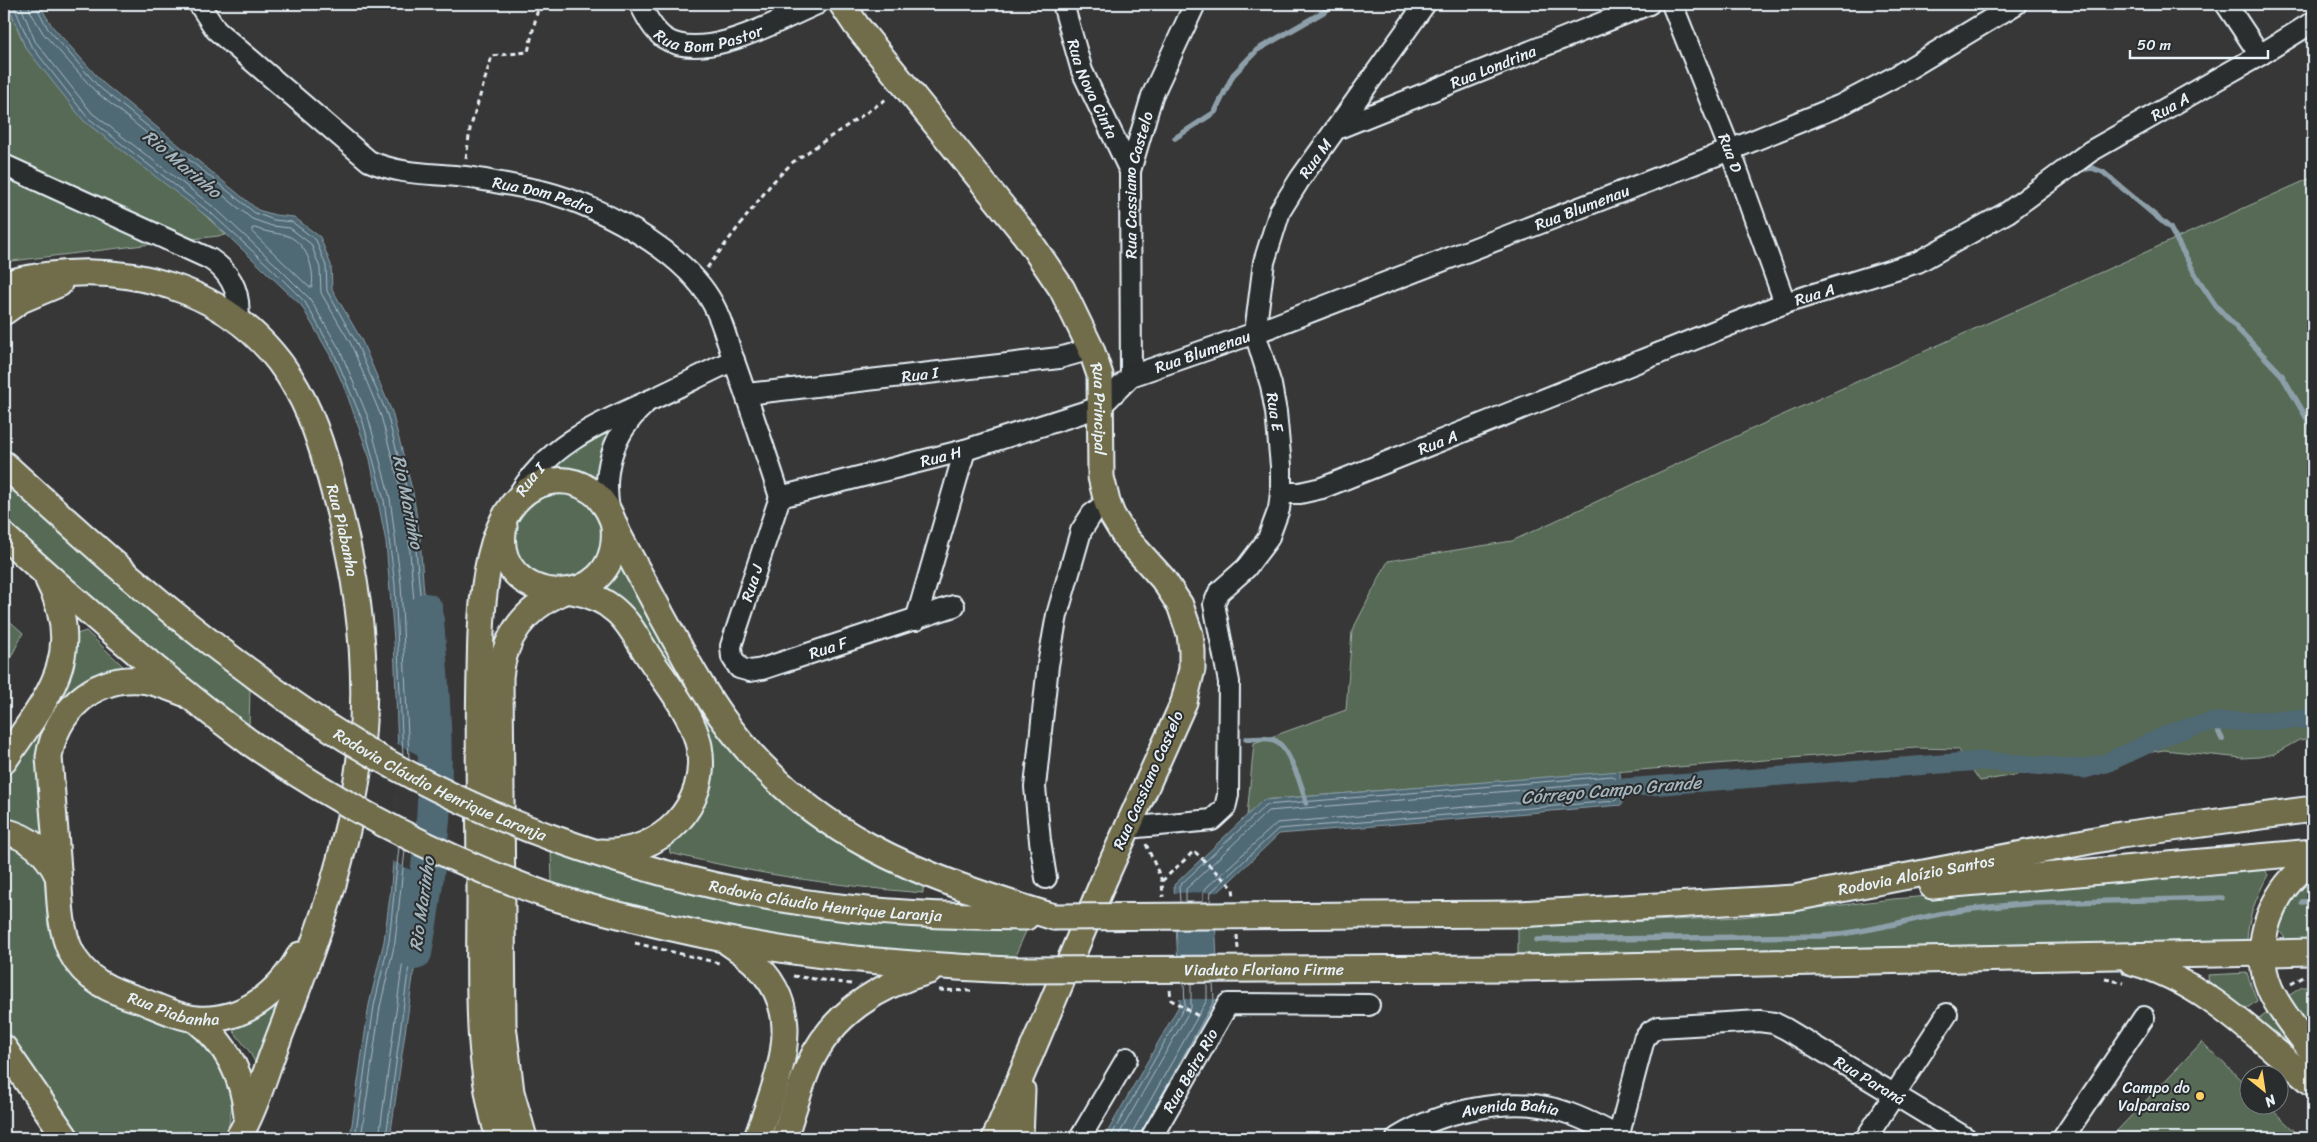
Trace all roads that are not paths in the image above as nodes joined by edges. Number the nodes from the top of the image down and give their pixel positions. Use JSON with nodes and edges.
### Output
{"nodes":[{"id":1,"x":199,"y":4,"type":"edge"},
{"id":2,"x":640,"y":4,"type":"edge"},
{"id":3,"x":817,"y":4,"type":"edge"},
{"id":4,"x":842,"y":4,"type":"edge"},
{"id":5,"x":1063,"y":4,"type":"edge"},
{"id":6,"x":1195,"y":4,"type":"edge"},
{"id":7,"x":1425,"y":4,"type":"edge"},
{"id":8,"x":1649,"y":4,"type":"edge"},
{"id":9,"x":1672,"y":4,"type":"edge"},
{"id":10,"x":2016,"y":4,"type":"edge"},
{"id":11,"x":2226,"y":4,"type":"edge"},
{"id":12,"x":2313,"y":22,"type":"edge"},
{"id":13,"x":2260,"y":55,"type":"junction"},
{"id":14,"x":1336,"y":128,"type":"junction"},
{"id":15,"x":1730,"y":150,"type":"junction"},
{"id":16,"x":4,"y":165,"type":"edge"},
{"id":17,"x":1130,"y":171,"type":"junction"},
{"id":18,"x":98,"y":273,"type":"junction"},
{"id":19,"x":4,"y":284,"type":"edge"},
{"id":20,"x":1784,"y":303,"type":"junction"},
{"id":21,"x":4,"y":312,"type":"edge"},
{"id":22,"x":238,"y":321,"type":"junction"},
{"id":23,"x":1255,"y":333,"type":"junction"},
{"id":24,"x":1091,"y":349,"type":"junction"},
{"id":25,"x":734,"y":360,"type":"junction"},
{"id":26,"x":1131,"y":376,"type":"junction"},
{"id":27,"x":747,"y":394,"type":"junction"},
{"id":28,"x":655,"y":398,"type":"junction"},
{"id":29,"x":1100,"y":407,"type":"junction"},
{"id":30,"x":966,"y":450,"type":"junction"},
{"id":31,"x":4,"y":464,"type":"edge"},
{"id":32,"x":1282,"y":493,"type":"junction"},
{"id":33,"x":780,"y":497,"type":"junction"},
{"id":34,"x":1107,"y":502,"type":"junction"},
{"id":35,"x":509,"y":512,"type":"junction"},
{"id":36,"x":612,"y":520,"type":"junction"},
{"id":37,"x":4,"y":536,"type":"edge"},
{"id":38,"x":39,"y":568,"type":"junction"},
{"id":39,"x":566,"y":592,"type":"junction"},
{"id":40,"x":954,"y":606,"type":"dead end"},
{"id":41,"x":916,"y":620,"type":"junction"},
{"id":42,"x":739,"y":668,"type":"joint"},
{"id":43,"x":184,"y":693,"type":"junction"},
{"id":44,"x":4,"y":761,"type":"edge"},
{"id":45,"x":2313,"y":809,"type":"edge"},
{"id":46,"x":1126,"y":828,"type":"junction"},
{"id":47,"x":4,"y":831,"type":"edge"},
{"id":48,"x":589,"y":851,"type":"junction"},
{"id":49,"x":2313,"y":852,"type":"edge"},
{"id":50,"x":2313,"y":861,"type":"edge"},
{"id":51,"x":59,"y":878,"type":"junction"},
{"id":52,"x":1046,"y":878,"type":"dead end"},
{"id":53,"x":1794,"y":898,"type":"junction"},
{"id":54,"x":1040,"y":915,"type":"junction"},
{"id":55,"x":322,"y":916,"type":"junction"},
{"id":56,"x":715,"y":937,"type":"junction"},
{"id":57,"x":2264,"y":952,"type":"junction"},
{"id":58,"x":2313,"y":952,"type":"edge"},
{"id":59,"x":2112,"y":957,"type":"junction"},
{"id":60,"x":972,"y":968,"type":"junction"},
{"id":61,"x":1370,"y":1005,"type":"dead end"},
{"id":62,"x":1947,"y":1014,"type":"dead end"},
{"id":63,"x":2144,"y":1017,"type":"dead end"},
{"id":64,"x":195,"y":1019,"type":"junction"},
{"id":65,"x":4,"y":1048,"type":"edge"},
{"id":66,"x":2313,"y":1053,"type":"edge"},
{"id":67,"x":1127,"y":1058,"type":"dead end"},
{"id":68,"x":1026,"y":1068,"type":"junction"},
{"id":69,"x":2313,"y":1083,"type":"edge"},
{"id":70,"x":1894,"y":1093,"type":"junction"},
{"id":71,"x":243,"y":1132,"type":"edge"},
{"id":72,"x":66,"y":1138,"type":"edge"},
{"id":73,"x":499,"y":1138,"type":"edge"},
{"id":74,"x":524,"y":1138,"type":"edge"},
{"id":75,"x":757,"y":1138,"type":"edge"},
{"id":76,"x":784,"y":1138,"type":"edge"},
{"id":77,"x":995,"y":1138,"type":"edge"},
{"id":78,"x":1020,"y":1138,"type":"edge"},
{"id":79,"x":1080,"y":1138,"type":"edge"},
{"id":80,"x":1150,"y":1138,"type":"edge"},
{"id":81,"x":1397,"y":1138,"type":"edge"},
{"id":82,"x":1619,"y":1138,"type":"edge"},
{"id":83,"x":1866,"y":1138,"type":"edge"},
{"id":84,"x":1966,"y":1138,"type":"edge"},
{"id":85,"x":2063,"y":1138,"type":"edge"}],
"edges":[{"from":1,"to":25,"type":"street","name":"Rua Dom Pedro"},
{"from":2,"to":3,"type":"street","name":"Rua Bom Pastor"},
{"from":4,"to":24,"type":"main road","name":"Rua Principal"},
{"from":5,"to":17,"type":"street","name":"Rua Nova Cinta"},
{"from":6,"to":17,"type":"street","name":"Rua Cassiano Castelo"},
{"from":7,"to":14,"type":"street","name":"Rua M"},
{"from":8,"to":14,"type":"street","name":"Rua Londrina"},
{"from":9,"to":15,"type":"street","name":"Rua D"},
{"from":10,"to":15,"type":"street","name":"Rua Blumenau"},
{"from":11,"to":13,"type":"street"},
{"from":12,"to":13,"type":"street","name":"Rua A"},
{"from":13,"to":20,"type":"street","name":"Rua A"},
{"from":14,"to":23,"type":"street","name":"Rua M"},
{"from":15,"to":20,"type":"street","name":"Rua D"},
{"from":15,"to":23,"type":"street","name":"Rua Blumenau"},
{"from":16,"to":22,"type":"street"},
{"from":17,"to":26,"type":"street","name":"Rua Cassiano Castelo"},
{"from":18,"to":19,"type":"main road"},
{"from":18,"to":21,"type":"main road"},
{"from":18,"to":22,"type":"main road","name":"Rua Piabanha"},
{"from":20,"to":32,"type":"street","name":"Rua A"},
{"from":22,"to":55,"type":"main road","name":"Rua Piabanha"},
{"from":23,"to":26,"type":"street","name":"Rua Blumenau"},
{"from":23,"to":32,"type":"street","name":"Rua E"},
{"from":24,"to":27,"type":"street","name":"Rua I"},
{"from":24,"to":29,"type":"main road","name":"Rua Principal"},
{"from":25,"to":27,"type":"street","name":"Rua Dom Pedro"},
{"from":25,"to":28,"type":"street","name":"Rua I"},
{"from":26,"to":29,"type":"street"},
{"from":27,"to":33,"type":"street","name":"Rua Dom Pedro"},
{"from":28,"to":35,"type":"street","name":"Rua I"},
{"from":28,"to":36,"type":"street","name":"Rua I"},
{"from":29,"to":30,"type":"street","name":"Rua H"},
{"from":29,"to":34,"type":"main road","name":"Rua Principal"},
{"from":30,"to":33,"type":"street","name":"Rua H"},
{"from":30,"to":41,"type":"street"},
{"from":31,"to":48,"type":"main road","name":"Rodovia Cláudio Henrique Laranja","bridge":true},
{"from":32,"to":46,"type":"street","name":"Rua E"},
{"from":33,"to":42,"type":"street","name":"Rua J"},
{"from":34,"to":46,"type":"main road","name":"Rua Cassiano Castelo"},
{"from":34,"to":52,"type":"street"},
{"from":35,"to":36,"type":"main road"},
{"from":35,"to":39,"type":"main road"},
{"from":35,"to":73,"type":"main road"},
{"from":36,"to":39,"type":"main road"},
{"from":36,"to":54,"type":"main road"},
{"from":37,"to":38,"type":"main road"},
{"from":38,"to":43,"type":"main road"},
{"from":38,"to":44,"type":"main road"},
{"from":39,"to":48,"type":"main road"},
{"from":39,"to":74,"type":"main road"},
{"from":40,"to":41,"type":"street","name":"Rua F"},
{"from":41,"to":42,"type":"street","name":"Rua F"},
{"from":43,"to":51,"type":"main road","name":"Rua Piabanha"},
{"from":43,"to":56,"type":"main road","bridge":true},
{"from":45,"to":53,"type":"main road","name":"Rodovia Aloízio Santos"},
{"from":46,"to":68,"type":"main road","name":"Rua Cassiano Castelo"},
{"from":47,"to":51,"type":"main road"},
{"from":48,"to":54,"type":"main road","name":"Rodovia Cláudio Henrique Laranja"},
{"from":49,"to":53,"type":"main road"},
{"from":50,"to":57,"type":"main road"},
{"from":51,"to":64,"type":"main road","name":"Rua Piabanha"},
{"from":53,"to":54,"type":"main road","name":"Rodovia Aloízio Santos","bridge":true},
{"from":55,"to":64,"type":"main road","name":"Rua Piabanha"},
{"from":55,"to":71,"type":"main road","name":"Rua Piabanha"},
{"from":56,"to":60,"type":"main road"},
{"from":56,"to":75,"type":"main road"},
{"from":57,"to":58,"type":"main road"},
{"from":57,"to":59,"type":"main road"},
{"from":57,"to":66,"type":"main road"},
{"from":59,"to":60,"type":"main road","name":"Viaduto Floriano Firme","bridge":true},
{"from":59,"to":69,"type":"main road"},
{"from":60,"to":76,"type":"main road"},
{"from":61,"to":80,"type":"street","name":"Rua Beira Rio"},
{"from":62,"to":70,"type":"street"},
{"from":63,"to":85,"type":"street"},
{"from":64,"to":71,"type":"main road"},
{"from":65,"to":72,"type":"main road"},
{"from":67,"to":79,"type":"street"},
{"from":68,"to":77,"type":"main road","name":"Rua Cassiano Castelo"},
{"from":68,"to":78,"type":"main road","name":"Rua Cassiano Castelo"},
{"from":70,"to":82,"type":"street","name":"Rua Paraná"},
{"from":70,"to":83,"type":"street"},
{"from":70,"to":84,"type":"street","name":"Rua Paraná"},
{"from":81,"to":82,"type":"street","name":"Avenida Bahia"}]}
